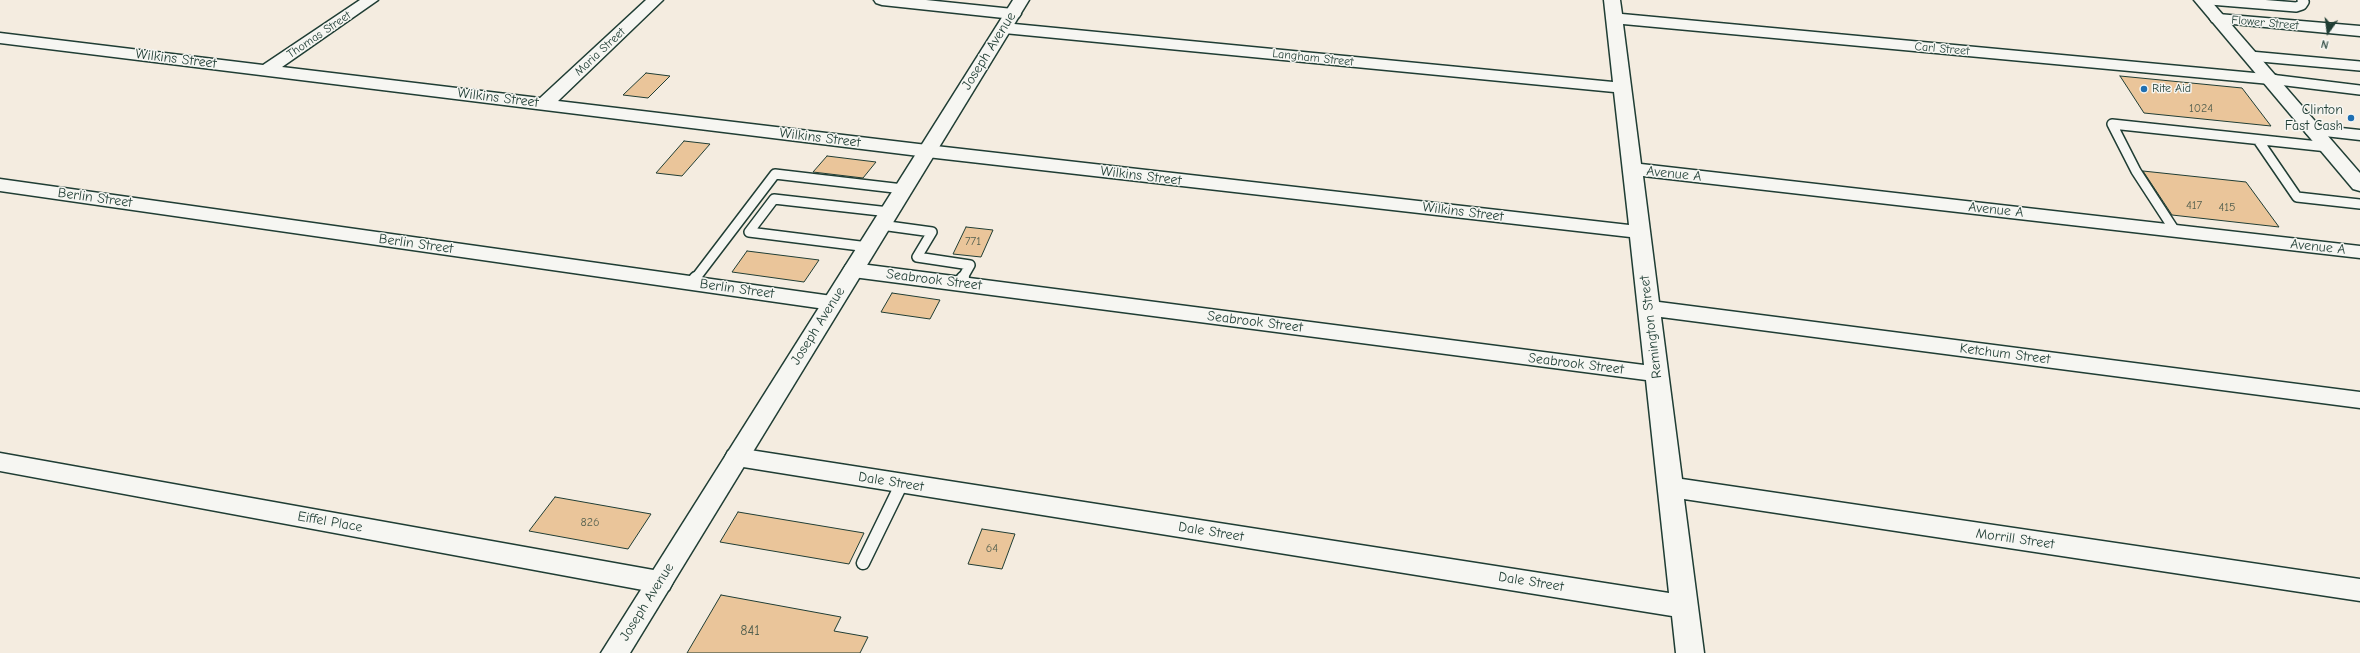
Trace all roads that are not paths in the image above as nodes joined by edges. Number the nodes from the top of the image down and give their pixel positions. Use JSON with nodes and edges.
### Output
{"nodes":[{"id":1,"x":370,"y":0,"type":"edge"},
{"id":2,"x":656,"y":0,"type":"edge"},
{"id":3,"x":882,"y":0,"type":"edge"},
{"id":4,"x":1612,"y":0,"type":"edge"},
{"id":5,"x":2202,"y":0,"type":"edge"},
{"id":6,"x":2210,"y":0,"type":"edge"},
{"id":7,"x":2302,"y":0,"type":"edge"},
{"id":8,"x":1017,"y":7,"type":"edge"},
{"id":9,"x":1614,"y":18,"type":"junction"},
{"id":10,"x":2218,"y":19,"type":"junction"},
{"id":11,"x":1004,"y":28,"type":"junction"},
{"id":12,"x":2360,"y":31,"type":"edge"},
{"id":13,"x":0,"y":38,"type":"edge"},
{"id":14,"x":2250,"y":56,"type":"junction"},
{"id":15,"x":2360,"y":66,"type":"edge"},
{"id":16,"x":267,"y":70,"type":"junction"},
{"id":17,"x":2270,"y":79,"type":"junction"},
{"id":18,"x":1623,"y":88,"type":"junction"},
{"id":19,"x":2360,"y":90,"type":"edge"},
{"id":20,"x":545,"y":103,"type":"junction"},
{"id":21,"x":2313,"y":130,"type":"junction"},
{"id":22,"x":2360,"y":135,"type":"edge"},
{"id":23,"x":2258,"y":140,"type":"junction"},
{"id":24,"x":2328,"y":147,"type":"junction"},
{"id":25,"x":927,"y":151,"type":"junction"},
{"id":26,"x":1632,"y":169,"type":"junction"},
{"id":27,"x":0,"y":185,"type":"edge"},
{"id":28,"x":2360,"y":185,"type":"edge"},
{"id":29,"x":903,"y":189,"type":"junction"},
{"id":30,"x":2360,"y":204,"type":"edge"},
{"id":31,"x":885,"y":219,"type":"junction"},
{"id":32,"x":2175,"y":231,"type":"junction"},
{"id":33,"x":1640,"y":232,"type":"junction"},
{"id":34,"x":868,"y":247,"type":"junction"},
{"id":35,"x":2360,"y":252,"type":"edge"},
{"id":36,"x":853,"y":270,"type":"junction"},
{"id":37,"x":692,"y":283,"type":"junction"},
{"id":38,"x":959,"y":284,"type":"junction"},
{"id":39,"x":832,"y":303,"type":"junction"},
{"id":40,"x":1649,"y":308,"type":"junction"},
{"id":41,"x":1657,"y":374,"type":"junction"},
{"id":42,"x":2360,"y":400,"type":"edge"},
{"id":43,"x":737,"y":457,"type":"junction"},
{"id":44,"x":0,"y":462,"type":"edge"},
{"id":45,"x":902,"y":483,"type":"junction"},
{"id":46,"x":1670,"y":487,"type":"junction"},
{"id":47,"x":863,"y":563,"type":"dead end"},
{"id":48,"x":659,"y":582,"type":"junction"},
{"id":49,"x":2360,"y":590,"type":"edge"},
{"id":50,"x":1685,"y":607,"type":"junction"},
{"id":51,"x":615,"y":653,"type":"edge"},
{"id":52,"x":1690,"y":653,"type":"edge"}],
"edges":[{"from":1,"to":16,"type":"street","name":"Thomas Street"},
{"from":2,"to":20,"type":"street","name":"Maria Street"},
{"from":3,"to":8,"type":"street"},
{"from":4,"to":9,"type":"street","name":"Remington Street"},
{"from":5,"to":10,"type":"street"},
{"from":6,"to":7,"type":"lane"},
{"from":8,"to":11,"type":"street","name":"Joseph Avenue"},
{"from":9,"to":17,"type":"street","name":"Carl Street"},
{"from":9,"to":18,"type":"street","name":"Remington Street"},
{"from":10,"to":12,"type":"street","name":"Flower Street"},
{"from":10,"to":14,"type":"street"},
{"from":11,"to":18,"type":"street","name":"Langham Street"},
{"from":11,"to":25,"type":"street","name":"Joseph Avenue"},
{"from":13,"to":16,"type":"street","name":"Wilkins Street"},
{"from":14,"to":15,"type":"lane"},
{"from":14,"to":17,"type":"street"},
{"from":16,"to":20,"type":"street","name":"Wilkins Street"},
{"from":17,"to":19,"type":"lane"},
{"from":17,"to":21,"type":"street"},
{"from":18,"to":26,"type":"street","name":"Remington Street"},
{"from":20,"to":25,"type":"street","name":"Wilkins Street"},
{"from":21,"to":22,"type":"street"},
{"from":21,"to":24,"type":"street"},
{"from":23,"to":24,"type":"lane"},
{"from":23,"to":30,"type":"lane"},
{"from":23,"to":32,"type":"lane"},
{"from":24,"to":28,"type":"street"},
{"from":25,"to":29,"type":"street","name":"Joseph Avenue"},
{"from":25,"to":33,"type":"street","name":"Wilkins Street"},
{"from":26,"to":32,"type":"street","name":"Avenue A"},
{"from":26,"to":33,"type":"street","name":"Remington Street"},
{"from":27,"to":37,"type":"street","name":"Berlin Street"},
{"from":29,"to":31,"type":"street","name":"Joseph Avenue"},
{"from":29,"to":37,"type":"lane"},
{"from":31,"to":34,"type":"street","name":"Joseph Avenue"},
{"from":31,"to":34,"type":"lane"},
{"from":31,"to":38,"type":"lane"},
{"from":32,"to":35,"type":"street","name":"Avenue A"},
{"from":33,"to":40,"type":"street","name":"Remington Street"},
{"from":34,"to":36,"type":"street","name":"Joseph Avenue"},
{"from":36,"to":38,"type":"street","name":"Seabrook Street"},
{"from":36,"to":39,"type":"street","name":"Joseph Avenue"},
{"from":37,"to":39,"type":"street","name":"Berlin Street"},
{"from":38,"to":41,"type":"street","name":"Seabrook Street"},
{"from":39,"to":43,"type":"street","name":"Joseph Avenue"},
{"from":40,"to":41,"type":"street","name":"Remington Street"},
{"from":40,"to":42,"type":"street","name":"Ketchum Street"},
{"from":41,"to":46,"type":"street","name":"Remington Street"},
{"from":43,"to":45,"type":"street","name":"Dale Street"},
{"from":43,"to":48,"type":"street","name":"Joseph Avenue"},
{"from":44,"to":48,"type":"street","name":"Eiffel Place"},
{"from":45,"to":47,"type":"lane"},
{"from":45,"to":50,"type":"street","name":"Dale Street"},
{"from":46,"to":49,"type":"street","name":"Morrill Street"},
{"from":46,"to":50,"type":"street","name":"Remington Street"},
{"from":48,"to":51,"type":"street","name":"Joseph Avenue"},
{"from":50,"to":52,"type":"street","name":"Remington Street"}]}
